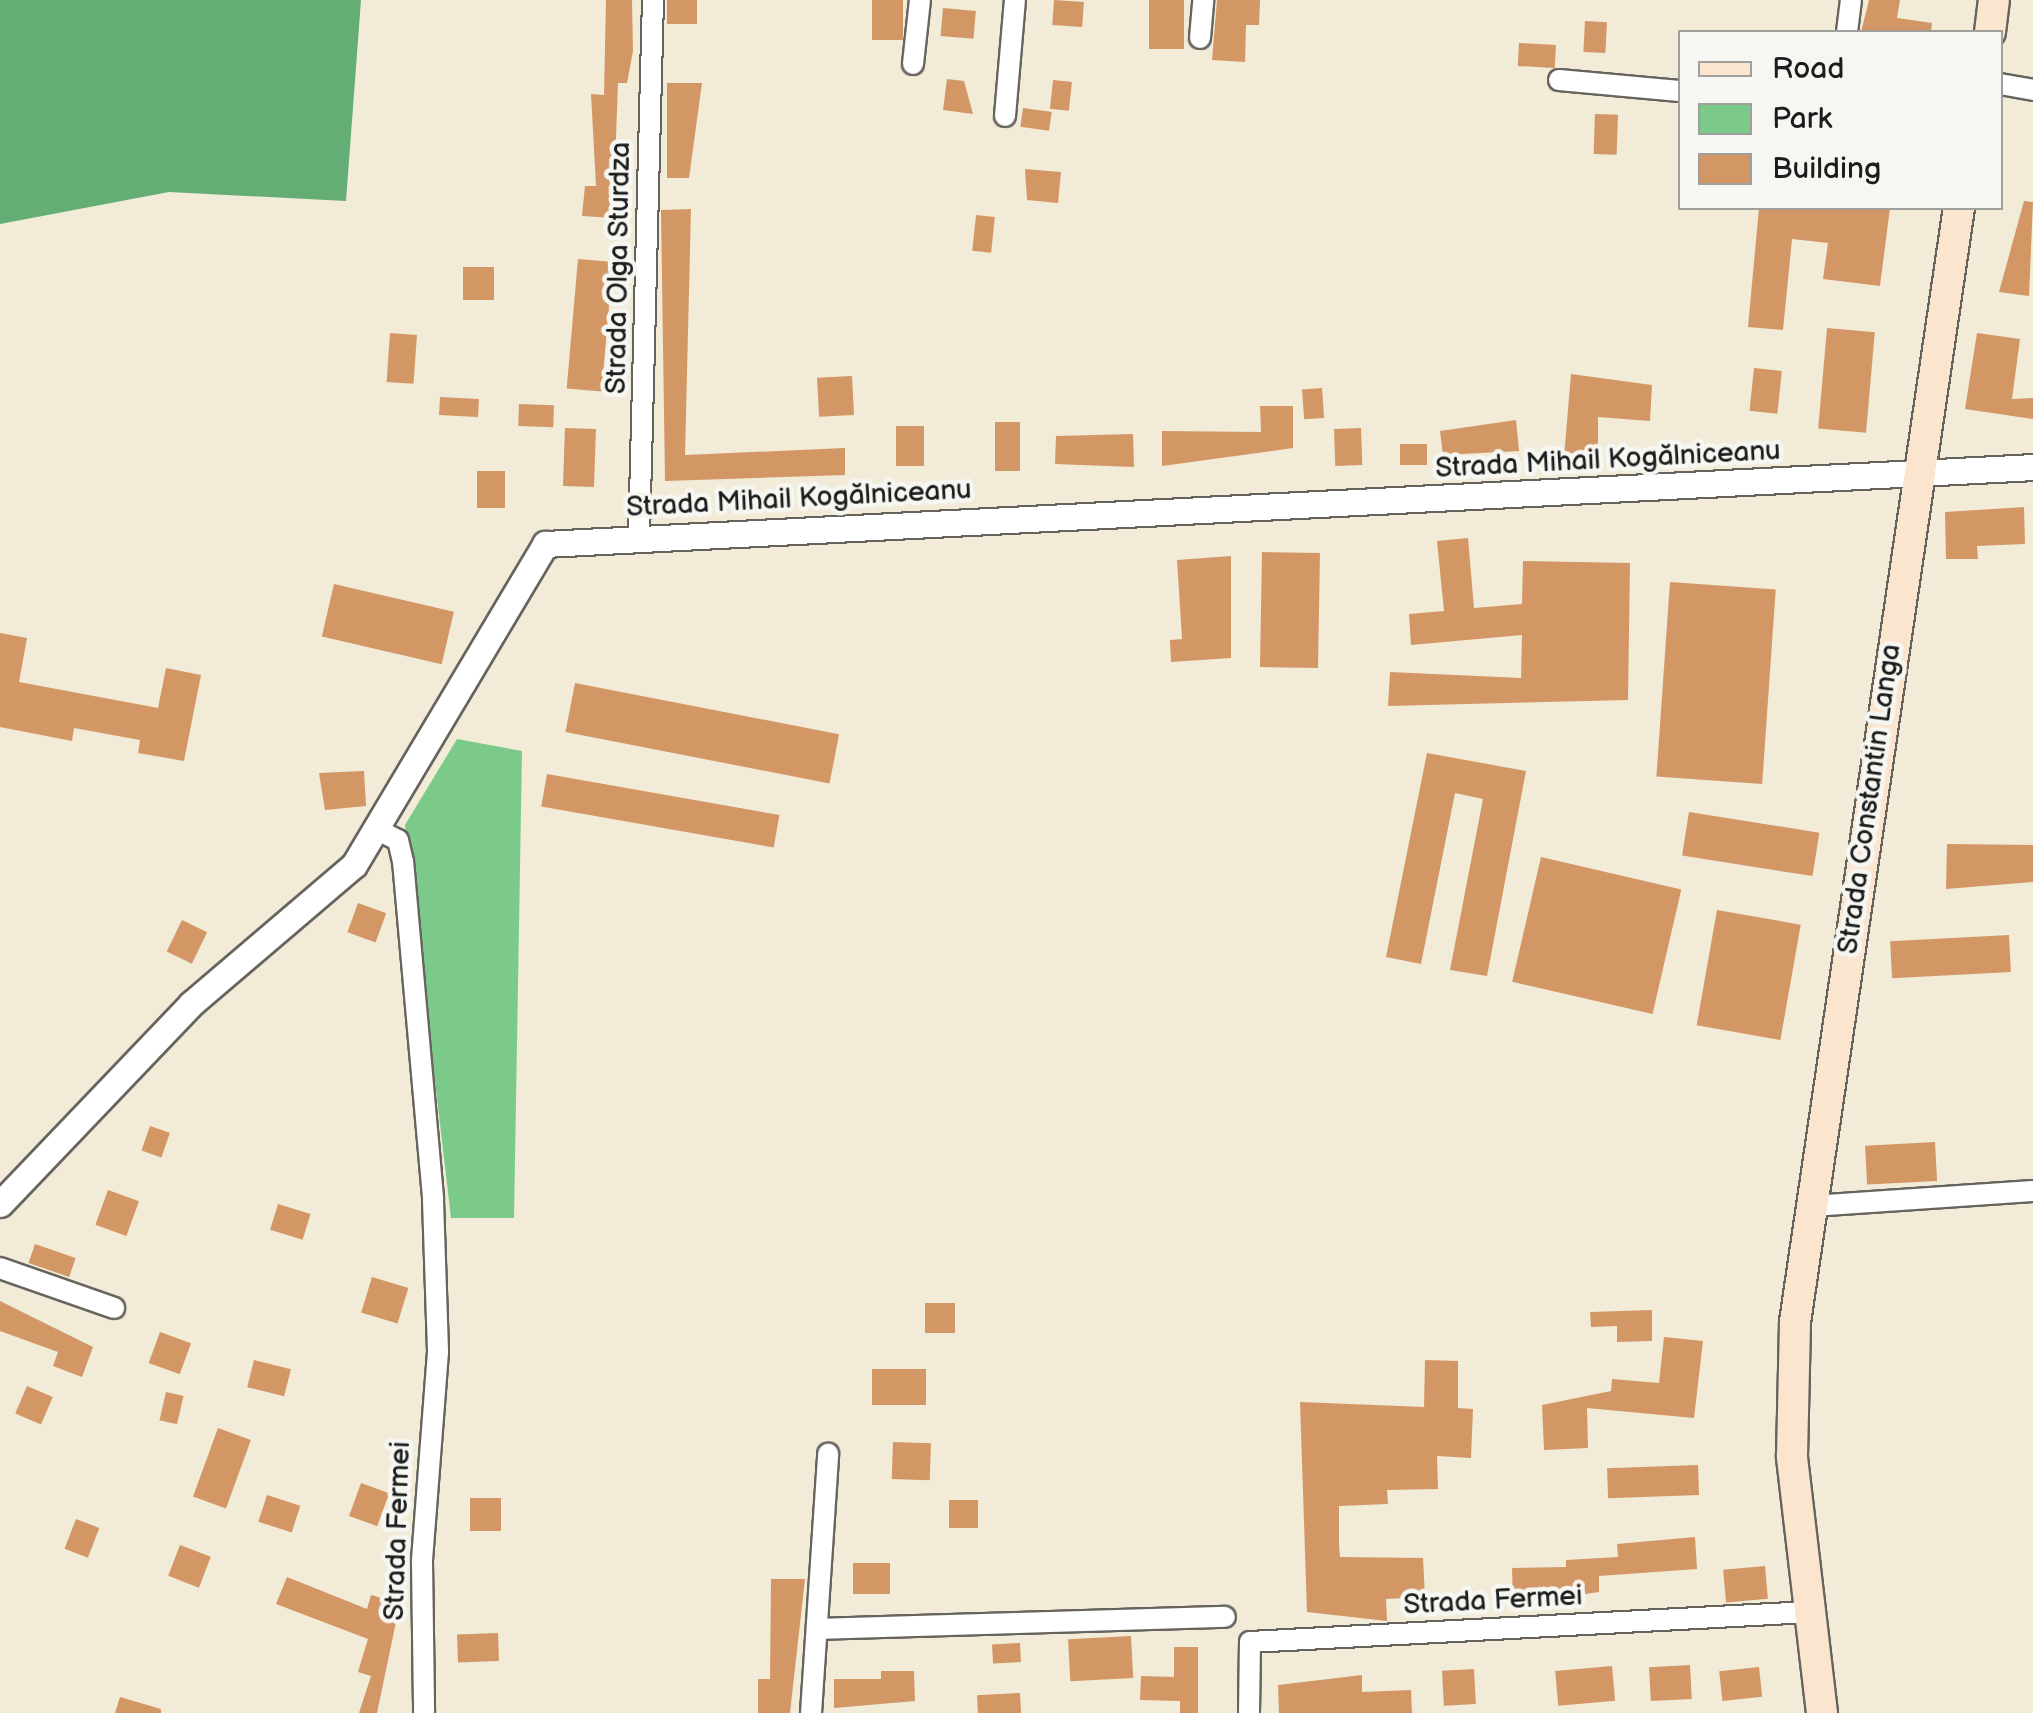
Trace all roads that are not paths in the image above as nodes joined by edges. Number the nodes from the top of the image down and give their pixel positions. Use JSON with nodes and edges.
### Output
{"nodes":[{"id":1,"x":653,"y":0,"type":"edge"},
{"id":2,"x":920,"y":0,"type":"edge"},
{"id":3,"x":1015,"y":0,"type":"edge"},
{"id":4,"x":1203,"y":0,"type":"edge"},
{"id":5,"x":1851,"y":0,"type":"edge"},
{"id":6,"x":1994,"y":0,"type":"edge"},
{"id":7,"x":1847,"y":30,"type":"edge"},
{"id":8,"x":1990,"y":30,"type":"edge"},
{"id":9,"x":1200,"y":38,"type":"dead end"},
{"id":10,"x":913,"y":64,"type":"dead end"},
{"id":11,"x":1559,"y":80,"type":"dead end"},
{"id":12,"x":2003,"y":85,"type":"edge"},
{"id":13,"x":2033,"y":90,"type":"edge"},
{"id":14,"x":1678,"y":92,"type":"edge"},
{"id":15,"x":1005,"y":116,"type":"dead end"},
{"id":16,"x":1960,"y":210,"type":"edge"},
{"id":17,"x":2033,"y":467,"type":"edge"},
{"id":18,"x":1920,"y":476,"type":"junction"},
{"id":19,"x":640,"y":537,"type":"junction"},
{"id":20,"x":380,"y":831,"type":"junction"},
{"id":21,"x":2033,"y":1191,"type":"edge"},
{"id":22,"x":0,"y":1204,"type":"edge"},
{"id":23,"x":1811,"y":1206,"type":"junction"},
{"id":24,"x":0,"y":1268,"type":"edge"},
{"id":25,"x":114,"y":1308,"type":"dead end"},
{"id":26,"x":828,"y":1454,"type":"dead end"},
{"id":27,"x":1810,"y":1612,"type":"junction"},
{"id":28,"x":1225,"y":1617,"type":"dead end"},
{"id":29,"x":817,"y":1629,"type":"junction"},
{"id":30,"x":424,"y":1713,"type":"edge"},
{"id":31,"x":812,"y":1713,"type":"edge"},
{"id":32,"x":1249,"y":1713,"type":"edge"},
{"id":33,"x":1822,"y":1713,"type":"edge"}],
"edges":[{"from":1,"to":19,"type":"street","name":"Strada Olga Sturdza"},
{"from":2,"to":10,"type":"street"},
{"from":3,"to":15,"type":"street"},
{"from":4,"to":9,"type":"street"},
{"from":5,"to":7,"type":"street"},
{"from":6,"to":8,"type":"main road"},
{"from":11,"to":14,"type":"street"},
{"from":12,"to":13,"type":"street"},
{"from":16,"to":18,"type":"main road","name":"Strada Constantin Langa"},
{"from":17,"to":18,"type":"street","name":"Strada Mihail Kogălniceanu"},
{"from":18,"to":19,"type":"street","name":"Strada Mihail Kogălniceanu"},
{"from":18,"to":23,"type":"main road","name":"Strada Constantin Langa"},
{"from":19,"to":20,"type":"street","name":"Strada Mihail Kogălniceanu"},
{"from":20,"to":22,"type":"street","name":"Strada Mihail Kogălniceanu"},
{"from":20,"to":30,"type":"street","name":"Strada Fermei"},
{"from":21,"to":23,"type":"street"},
{"from":23,"to":27,"type":"main road","name":"Strada Constantin Langa"},
{"from":24,"to":25,"type":"street"},
{"from":26,"to":29,"type":"street"},
{"from":27,"to":32,"type":"street","name":"Strada Fermei"},
{"from":27,"to":33,"type":"main road","name":"Strada Constantin Langa"},
{"from":28,"to":29,"type":"street"},
{"from":29,"to":31,"type":"street"}]}
